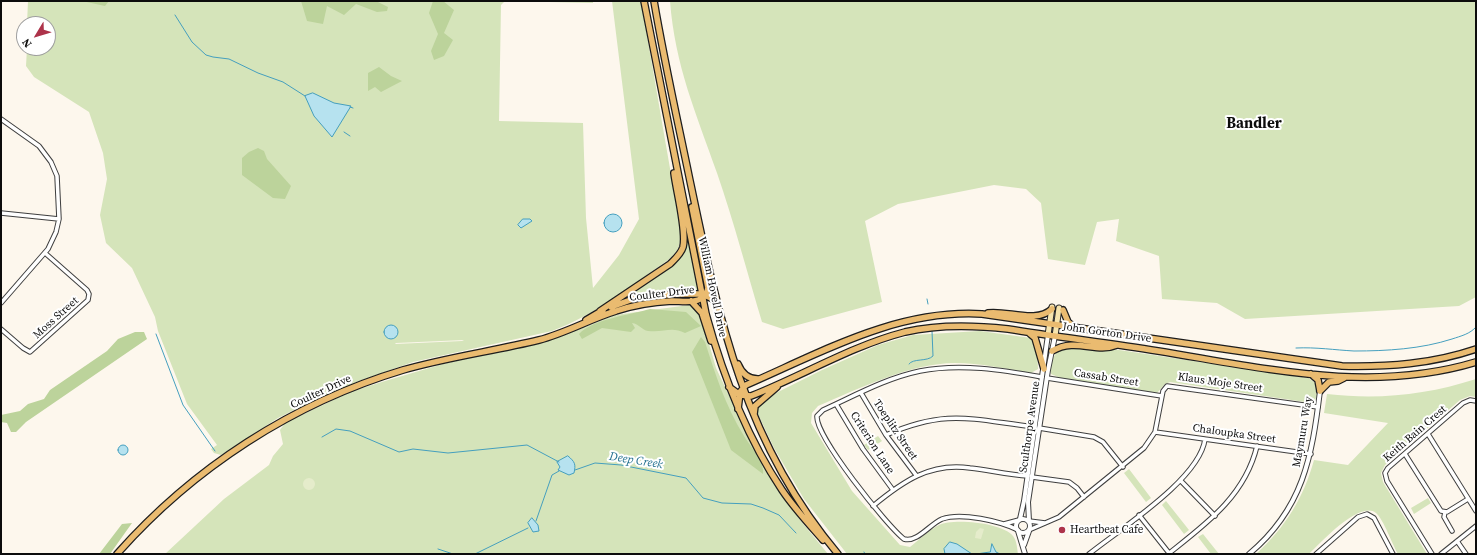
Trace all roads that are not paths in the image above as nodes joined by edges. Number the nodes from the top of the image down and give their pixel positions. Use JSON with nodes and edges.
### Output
{"nodes":[{"id":1,"x":644,"y":1,"type":"edge"},
{"id":2,"x":654,"y":1,"type":"edge"},
{"id":3,"x":656,"y":70,"type":"junction"},
{"id":4,"x":1,"y":119,"type":"edge"},
{"id":5,"x":693,"y":195,"type":"junction"},
{"id":6,"x":1,"y":213,"type":"edge"},
{"id":7,"x":59,"y":219,"type":"junction"},
{"id":8,"x":45,"y":253,"type":"junction"},
{"id":9,"x":704,"y":295,"type":"junction"},
{"id":10,"x":692,"y":301,"type":"junction"},
{"id":11,"x":1,"y":303,"type":"edge"},
{"id":12,"x":716,"y":303,"type":"junction"},
{"id":13,"x":1052,"y":308,"type":"joint"},
{"id":14,"x":1061,"y":309,"type":"joint"},
{"id":15,"x":600,"y":311,"type":"junction"},
{"id":16,"x":982,"y":314,"type":"junction"},
{"id":17,"x":1050,"y":324,"type":"junction"},
{"id":18,"x":1057,"y":325,"type":"junction"},
{"id":19,"x":574,"y":327,"type":"junction"},
{"id":20,"x":1075,"y":327,"type":"junction"},
{"id":21,"x":1,"y":329,"type":"edge"},
{"id":22,"x":1024,"y":332,"type":"junction"},
{"id":23,"x":1048,"y":335,"type":"junction"},
{"id":24,"x":1055,"y":336,"type":"junction"},
{"id":25,"x":727,"y":341,"type":"junction"},
{"id":26,"x":1117,"y":345,"type":"junction"},
{"id":27,"x":1476,"y":349,"type":"edge"},
{"id":28,"x":1052,"y":351,"type":"junction"},
{"id":29,"x":717,"y":354,"type":"junction"},
{"id":30,"x":1476,"y":362,"type":"edge"},
{"id":31,"x":1044,"y":369,"type":"junction"},
{"id":32,"x":1311,"y":374,"type":"junction"},
{"id":33,"x":760,"y":378,"type":"junction"},
{"id":34,"x":1044,"y":378,"type":"junction"},
{"id":35,"x":1344,"y":378,"type":"junction"},
{"id":36,"x":779,"y":384,"type":"junction"},
{"id":37,"x":729,"y":387,"type":"junction"},
{"id":38,"x":743,"y":388,"type":"junction"},
{"id":39,"x":1320,"y":391,"type":"junction"},
{"id":40,"x":861,"y":393,"type":"junction"},
{"id":41,"x":743,"y":395,"type":"junction"},
{"id":42,"x":1162,"y":396,"type":"junction"},
{"id":43,"x":1476,"y":401,"type":"edge"},
{"id":44,"x":836,"y":404,"type":"junction"},
{"id":45,"x":1318,"y":407,"type":"junction"},
{"id":46,"x":738,"y":409,"type":"junction"},
{"id":47,"x":754,"y":417,"type":"junction"},
{"id":48,"x":1037,"y":427,"type":"junction"},
{"id":49,"x":1155,"y":432,"type":"junction"},
{"id":50,"x":1428,"y":434,"type":"junction"},
{"id":51,"x":886,"y":435,"type":"junction"},
{"id":52,"x":1205,"y":439,"type":"junction"},
{"id":53,"x":1257,"y":446,"type":"junction"},
{"id":54,"x":1311,"y":454,"type":"junction"},
{"id":55,"x":1405,"y":454,"type":"junction"},
{"id":56,"x":1123,"y":467,"type":"junction"},
{"id":57,"x":916,"y":475,"type":"junction"},
{"id":58,"x":1030,"y":476,"type":"junction"},
{"id":59,"x":1181,"y":481,"type":"junction"},
{"id":60,"x":893,"y":490,"type":"junction"},
{"id":61,"x":1084,"y":497,"type":"junction"},
{"id":62,"x":1468,"y":499,"type":"junction"},
{"id":63,"x":874,"y":506,"type":"junction"},
{"id":64,"x":1476,"y":511,"type":"edge"},
{"id":65,"x":1445,"y":512,"type":"junction"},
{"id":66,"x":1139,"y":515,"type":"junction"},
{"id":67,"x":1216,"y":516,"type":"junction"},
{"id":68,"x":1020,"y":519,"type":"junction"},
{"id":69,"x":1029,"y":521,"type":"junction"},
{"id":70,"x":1004,"y":524,"type":"junction"},
{"id":71,"x":1046,"y":524,"type":"junction"},
{"id":72,"x":1476,"y":526,"type":"edge"},
{"id":73,"x":1018,"y":530,"type":"junction"},
{"id":74,"x":1029,"y":531,"type":"junction"},
{"id":75,"x":1452,"y":531,"type":"dead end"},
{"id":76,"x":1457,"y":541,"type":"junction"},
{"id":77,"x":1024,"y":546,"type":"junction"},
{"id":78,"x":833,"y":548,"type":"junction"},
{"id":79,"x":117,"y":554,"type":"edge"},
{"id":80,"x":838,"y":554,"type":"edge"},
{"id":81,"x":1025,"y":554,"type":"edge"},
{"id":82,"x":1089,"y":554,"type":"edge"},
{"id":83,"x":1168,"y":554,"type":"edge"},
{"id":84,"x":1249,"y":554,"type":"edge"},
{"id":85,"x":1316,"y":554,"type":"edge"},
{"id":86,"x":1391,"y":554,"type":"edge"},
{"id":87,"x":1432,"y":554,"type":"edge"},
{"id":88,"x":1441,"y":554,"type":"edge"},
{"id":89,"x":1466,"y":554,"type":"edge"}],
"edges":[{"from":1,"to":3,"type":"main road","name":"William Hovell Drive"},
{"from":2,"to":5,"type":"main road","name":"William Hovell Drive"},
{"from":3,"to":9,"type":"main road","name":"William Hovell Drive"},
{"from":3,"to":15,"type":"main road"},
{"from":4,"to":7,"type":"street"},
{"from":5,"to":9,"type":"main road"},
{"from":5,"to":12,"type":"main road","name":"William Hovell Drive"},
{"from":6,"to":7,"type":"street"},
{"from":7,"to":8,"type":"street"},
{"from":8,"to":11,"type":"street"},
{"from":8,"to":21,"type":"street","name":"Moss Street"},
{"from":9,"to":10,"type":"main road","name":"Coulter Drive"},
{"from":9,"to":12,"type":"main road","name":"Coulter Drive"},
{"from":9,"to":15,"type":"main road","name":"Coulter Drive"},
{"from":9,"to":29,"type":"main road","name":"William Hovell Drive"},
{"from":10,"to":19,"type":"main road","name":"Coulter Drive"},
{"from":10,"to":29,"type":"main road"},
{"from":12,"to":25,"type":"main road","name":"William Hovell Drive"},
{"from":13,"to":16,"type":"main road"},
{"from":13,"to":17,"type":"main road"},
{"from":14,"to":18,"type":"main road"},
{"from":14,"to":20,"type":"main road"},
{"from":15,"to":19,"type":"main road","name":"Coulter Drive"},
{"from":16,"to":17,"type":"main road","name":"John Gorton Drive"},
{"from":16,"to":33,"type":"main road","name":"John Gorton Drive"},
{"from":17,"to":18,"type":"main road","name":"John Gorton Drive"},
{"from":17,"to":23,"type":"main road"},
{"from":18,"to":20,"type":"main road","name":"John Gorton Drive"},
{"from":18,"to":24,"type":"main road"},
{"from":19,"to":79,"type":"main road","name":"Coulter Drive"},
{"from":20,"to":27,"type":"main road","name":"John Gorton Drive"},
{"from":22,"to":23,"type":"main road","name":"John Gorton Drive"},
{"from":22,"to":31,"type":"main road"},
{"from":22,"to":36,"type":"main road","name":"John Gorton Drive"},
{"from":23,"to":24,"type":"main road","name":"John Gorton Drive"},
{"from":23,"to":31,"type":"street","name":"Sculthorpe Avenue"},
{"from":24,"to":26,"type":"main road","name":"John Gorton Drive"},
{"from":24,"to":28,"type":"street","name":"Sculthorpe Avenue"},
{"from":25,"to":33,"type":"main road"},
{"from":25,"to":38,"type":"main road","name":"William Hovell Drive"},
{"from":26,"to":28,"type":"main road"},
{"from":26,"to":32,"type":"main road","name":"John Gorton Drive"},
{"from":28,"to":34,"type":"street","name":"Sculthorpe Avenue"},
{"from":29,"to":37,"type":"main road","name":"William Hovell Drive"},
{"from":30,"to":35,"type":"main road","name":"John Gorton Drive"},
{"from":31,"to":34,"type":"street","name":"Sculthorpe Avenue"},
{"from":32,"to":35,"type":"main road","name":"John Gorton Drive"},
{"from":32,"to":39,"type":"main road"},
{"from":33,"to":38,"type":"main road","name":"John Gorton Drive"},
{"from":34,"to":40,"type":"street","name":"Cassab Street"},
{"from":34,"to":42,"type":"street","name":"Cassab Street"},
{"from":34,"to":48,"type":"street","name":"Sculthorpe Avenue"},
{"from":35,"to":39,"type":"main road"},
{"from":36,"to":41,"type":"main road","name":"John Gorton Drive"},
{"from":36,"to":47,"type":"main road"},
{"from":37,"to":41,"type":"main road"},
{"from":37,"to":46,"type":"main road","name":"William Hovell Drive"},
{"from":38,"to":41,"type":"main road","name":"William Hovell Drive"},
{"from":39,"to":45,"type":"street","name":"Maymuru Way"},
{"from":40,"to":44,"type":"street","name":"Cassab Street"},
{"from":40,"to":51,"type":"street","name":"Toeplitz Street"},
{"from":41,"to":46,"type":"main road"},
{"from":41,"to":47,"type":"main road","name":"William Hovell Drive"},
{"from":42,"to":45,"type":"street","name":"Klaus Moje Street"},
{"from":42,"to":49,"type":"street"},
{"from":43,"to":50,"type":"street","name":"Keith Bain Crest"},
{"from":44,"to":60,"type":"street","name":"Criterion Lane"},
{"from":44,"to":63,"type":"street","name":"Cassab Street"},
{"from":45,"to":54,"type":"street","name":"Maymuru Way"},
{"from":46,"to":78,"type":"main road","name":"William Hovell Drive"},
{"from":47,"to":78,"type":"main road","name":"William Hovell Drive"},
{"from":48,"to":51,"type":"street"},
{"from":48,"to":56,"type":"street"},
{"from":48,"to":58,"type":"street","name":"Sculthorpe Avenue"},
{"from":49,"to":52,"type":"street","name":"Chaloupka Street"},
{"from":49,"to":56,"type":"street"},
{"from":50,"to":55,"type":"street","name":"Keith Bain Crest"},
{"from":50,"to":62,"type":"street"},
{"from":51,"to":57,"type":"street","name":"Toeplitz Street"},
{"from":52,"to":53,"type":"street","name":"Chaloupka Street"},
{"from":52,"to":59,"type":"street"},
{"from":53,"to":54,"type":"street","name":"Chaloupka Street"},
{"from":53,"to":67,"type":"street"},
{"from":54,"to":84,"type":"street","name":"Maymuru Way"},
{"from":55,"to":65,"type":"street"},
{"from":55,"to":87,"type":"street","name":"Keith Bain Crest"},
{"from":56,"to":61,"type":"street"},
{"from":57,"to":58,"type":"street"},
{"from":57,"to":60,"type":"street"},
{"from":58,"to":61,"type":"street"},
{"from":58,"to":68,"type":"street","name":"Sculthorpe Avenue"},
{"from":58,"to":69,"type":"street","name":"Sculthorpe Avenue"},
{"from":59,"to":66,"type":"street"},
{"from":59,"to":67,"type":"street"},
{"from":60,"to":63,"type":"street"},
{"from":61,"to":71,"type":"street"},
{"from":62,"to":64,"type":"street"},
{"from":62,"to":65,"type":"street"},
{"from":63,"to":70,"type":"street","name":"Cassab Street"},
{"from":65,"to":75,"type":"street"},
{"from":66,"to":82,"type":"street"},
{"from":66,"to":83,"type":"street"},
{"from":67,"to":83,"type":"street"},
{"from":68,"to":69,"type":"street"},
{"from":68,"to":70,"type":"street"},
{"from":68,"to":73,"type":"street"},
{"from":69,"to":71,"type":"street"},
{"from":69,"to":74,"type":"street"},
{"from":70,"to":73,"type":"street"},
{"from":71,"to":74,"type":"street"},
{"from":72,"to":76,"type":"street"},
{"from":73,"to":74,"type":"street"},
{"from":73,"to":77,"type":"street"},
{"from":74,"to":77,"type":"street"},
{"from":76,"to":88,"type":"street"},
{"from":76,"to":89,"type":"street"},
{"from":77,"to":81,"type":"street"},
{"from":78,"to":80,"type":"main road","name":"William Hovell Drive"},
{"from":85,"to":86,"type":"street"}]}
